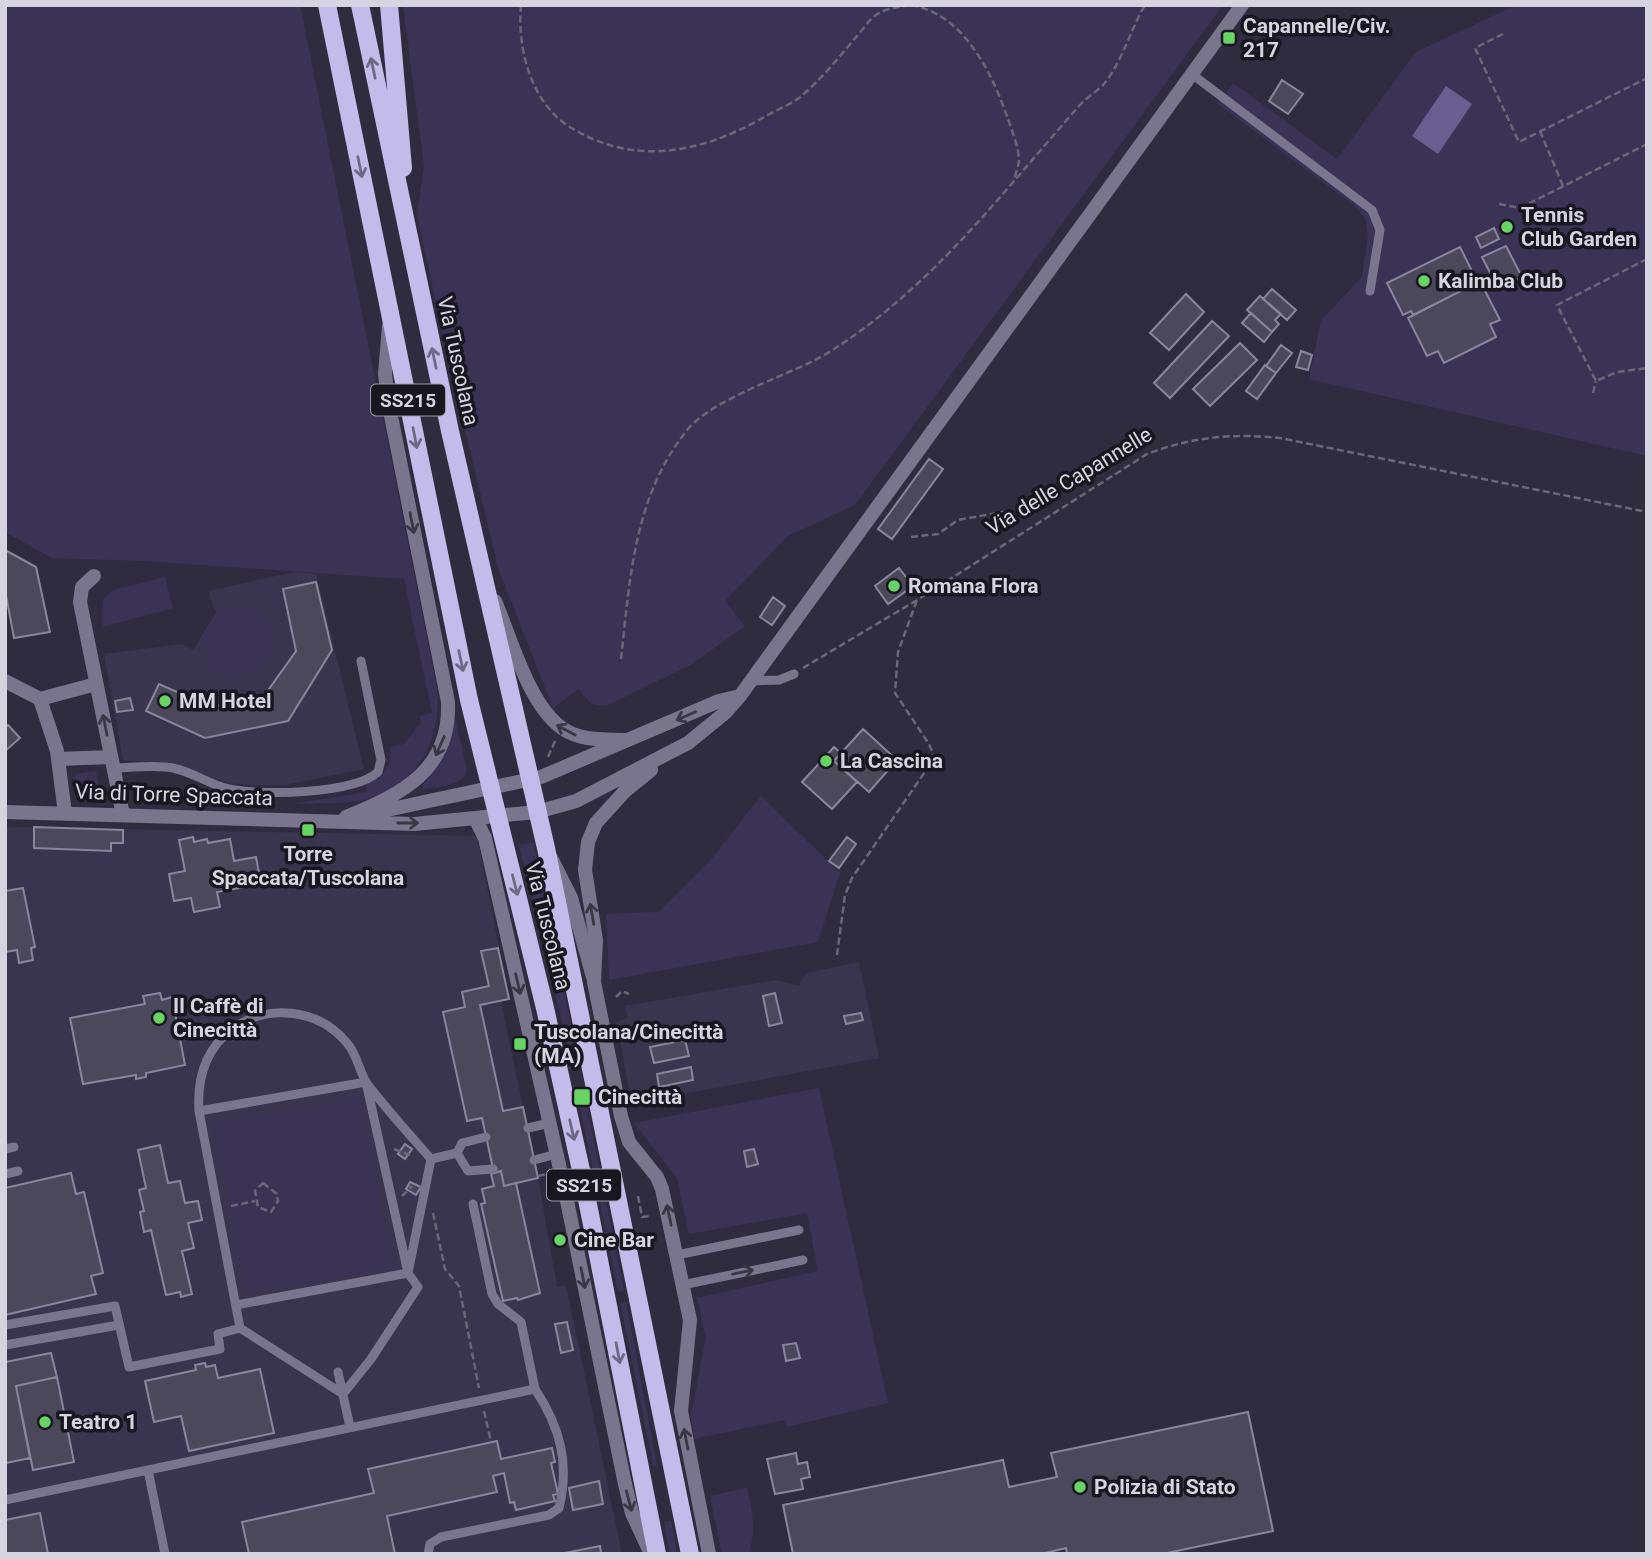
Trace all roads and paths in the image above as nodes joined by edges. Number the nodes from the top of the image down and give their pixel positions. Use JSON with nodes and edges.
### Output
{"nodes":[{"id":1,"x":360,"y":5,"type":"edge"},
{"id":2,"x":389,"y":5,"type":"edge"},
{"id":3,"x":521,"y":5,"type":"edge"},
{"id":4,"x":911,"y":5,"type":"edge"},
{"id":5,"x":1145,"y":5,"type":"edge"},
{"id":6,"x":1241,"y":5,"type":"edge"},
{"id":7,"x":327,"y":8,"type":"edge"},
{"id":8,"x":1503,"y":34,"type":"dead end"},
{"id":9,"x":1192,"y":75,"type":"junction"},
{"id":10,"x":1647,"y":78,"type":"edge"},
{"id":11,"x":1540,"y":131,"type":"junction"},
{"id":12,"x":1647,"y":144,"type":"edge"},
{"id":13,"x":1013,"y":185,"type":"junction"},
{"id":14,"x":1563,"y":186,"type":"junction"},
{"id":15,"x":1499,"y":204,"type":"dead end"},
{"id":16,"x":407,"y":231,"type":"junction"},
{"id":17,"x":1646,"y":259,"type":"edge"},
{"id":18,"x":1647,"y":265,"type":"edge"},
{"id":19,"x":1370,"y":291,"type":"dead end"},
{"id":20,"x":391,"y":311,"type":"junction"},
{"id":21,"x":1647,"y":368,"type":"edge"},
{"id":22,"x":1595,"y":381,"type":"junction"},
{"id":23,"x":1592,"y":393,"type":"dead end"},
{"id":24,"x":1007,"y":512,"type":"dead end"},
{"id":25,"x":1647,"y":512,"type":"edge"},
{"id":26,"x":911,"y":537,"type":"dead end"},
{"id":27,"x":481,"y":568,"type":"junction"},
{"id":28,"x":94,"y":576,"type":"dead end"},
{"id":29,"x":918,"y":600,"type":"junction"},
{"id":30,"x":621,"y":659,"type":"dead end"},
{"id":31,"x":361,"y":661,"type":"dead end"},
{"id":32,"x":794,"y":674,"type":"joint"},
{"id":33,"x":5,"y":681,"type":"edge"},
{"id":34,"x":750,"y":681,"type":"junction"},
{"id":35,"x":96,"y":684,"type":"junction"},
{"id":36,"x":740,"y":696,"type":"junction"},
{"id":37,"x":40,"y":699,"type":"junction"},
{"id":38,"x":556,"y":739,"type":"dead end"},
{"id":39,"x":633,"y":740,"type":"junction"},
{"id":40,"x":688,"y":743,"type":"junction"},
{"id":41,"x":58,"y":760,"type":"junction"},
{"id":42,"x":547,"y":760,"type":"dead end"},
{"id":43,"x":112,"y":763,"type":"junction"},
{"id":44,"x":530,"y":780,"type":"junction"},
{"id":45,"x":490,"y":790,"type":"junction"},
{"id":46,"x":5,"y":812,"type":"edge"},
{"id":47,"x":65,"y":813,"type":"junction"},
{"id":48,"x":537,"y":813,"type":"junction"},
{"id":49,"x":122,"y":815,"type":"junction"},
{"id":50,"x":497,"y":818,"type":"junction"},
{"id":51,"x":341,"y":819,"type":"junction"},
{"id":52,"x":476,"y":820,"type":"junction"},
{"id":53,"x":487,"y":846,"type":"junction"},
{"id":54,"x":546,"y":848,"type":"junction"},
{"id":55,"x":837,"y":955,"type":"dead end"},
{"id":56,"x":594,"y":982,"type":"junction"},
{"id":57,"x":629,"y":994,"type":"dead end"},
{"id":58,"x":616,"y":997,"type":"dead end"},
{"id":59,"x":366,"y":1082,"type":"junction"},
{"id":60,"x":199,"y":1111,"type":"junction"},
{"id":61,"x":550,"y":1123,"type":"junction"},
{"id":62,"x":527,"y":1128,"type":"dead end"},
{"id":63,"x":486,"y":1138,"type":"dead end"},
{"id":64,"x":421,"y":1148,"type":"junction"},
{"id":65,"x":381,"y":1149,"type":"junction"},
{"id":66,"x":457,"y":1153,"type":"junction"},
{"id":67,"x":557,"y":1154,"type":"junction"},
{"id":68,"x":431,"y":1159,"type":"junction"},
{"id":69,"x":534,"y":1160,"type":"dead end"},
{"id":70,"x":493,"y":1169,"type":"dead end"},
{"id":71,"x":18,"y":1171,"type":"dead end"},
{"id":72,"x":5,"y":1174,"type":"edge"},
{"id":73,"x":414,"y":1184,"type":"dead end"},
{"id":74,"x":638,"y":1196,"type":"dead end"},
{"id":75,"x":255,"y":1200,"type":"junction"},
{"id":76,"x":396,"y":1201,"type":"dead end"},
{"id":77,"x":473,"y":1204,"type":"dead end"},
{"id":78,"x":432,"y":1206,"type":"dead end"},
{"id":79,"x":218,"y":1208,"type":"junction"},
{"id":80,"x":641,"y":1212,"type":"dead end"},
{"id":81,"x":799,"y":1230,"type":"dead end"},
{"id":82,"x":677,"y":1255,"type":"junction"},
{"id":83,"x":803,"y":1260,"type":"dead end"},
{"id":84,"x":408,"y":1273,"type":"junction"},
{"id":85,"x":682,"y":1285,"type":"junction"},
{"id":86,"x":236,"y":1305,"type":"junction"},
{"id":87,"x":5,"y":1325,"type":"edge"},
{"id":88,"x":119,"y":1325,"type":"junction"},
{"id":89,"x":240,"y":1328,"type":"junction"},
{"id":90,"x":5,"y":1345,"type":"edge"},
{"id":91,"x":338,"y":1372,"type":"dead end"},
{"id":92,"x":535,"y":1389,"type":"junction"},
{"id":93,"x":343,"y":1394,"type":"junction"},
{"id":94,"x":482,"y":1400,"type":"junction"},
{"id":95,"x":350,"y":1427,"type":"junction"},
{"id":96,"x":491,"y":1443,"type":"dead end"},
{"id":97,"x":148,"y":1469,"type":"junction"},
{"id":98,"x":5,"y":1500,"type":"edge"},
{"id":99,"x":165,"y":1554,"type":"edge"},
{"id":100,"x":428,"y":1554,"type":"edge"},
{"id":101,"x":651,"y":1554,"type":"edge"},
{"id":102,"x":657,"y":1554,"type":"edge"},
{"id":103,"x":690,"y":1554,"type":"edge"},
{"id":104,"x":709,"y":1554,"type":"edge"}],
"edges":[{"from":16,"to":1,"type":"main road","name":"Via Tuscolana","number":"SS215","one_way":true},
{"from":2,"to":16,"type":"main road"},
{"from":3,"to":4,"type":"path"},
{"from":4,"to":13,"type":"path"},
{"from":5,"to":13,"type":"path"},
{"from":6,"to":9,"type":"street"},
{"from":7,"to":20,"type":"main road","name":"Via Tuscolana","number":"SS215","one_way":true},
{"from":8,"to":11,"type":"path"},
{"from":9,"to":19,"type":"lane"},
{"from":9,"to":34,"type":"street"},
{"from":10,"to":11,"type":"path"},
{"from":11,"to":14,"type":"path"},
{"from":12,"to":14,"type":"path"},
{"from":13,"to":30,"type":"path"},
{"from":14,"to":15,"type":"path"},
{"from":27,"to":16,"type":"main road","name":"Via Tuscolana","number":"SS215","one_way":true},
{"from":17,"to":18,"type":"path"},
{"from":17,"to":22,"type":"path"},
{"from":20,"to":45,"type":"main road","name":"Via Tuscolana","number":"SS215","one_way":true},
{"from":20,"to":51,"type":"street","name":"Via Tuscolana","one_way":true},
{"from":21,"to":22,"type":"path"},
{"from":22,"to":23,"type":"path"},
{"from":24,"to":26,"type":"path"},
{"from":25,"to":29,"type":"path","name":"Via delle Capannelle"},
{"from":39,"to":27,"type":"street","one_way":true},
{"from":27,"to":44,"type":"main road","name":"Via Tuscolana","number":"SS215"},
{"from":28,"to":35,"type":"street"},
{"from":29,"to":32,"type":"path","name":"Via delle Capannelle"},
{"from":29,"to":55,"type":"path"},
{"from":31,"to":43,"type":"lane"},
{"from":32,"to":34,"type":"lane"},
{"from":33,"to":37,"type":"street"},
{"from":34,"to":36,"type":"street"},
{"from":35,"to":37,"type":"street"},
{"from":43,"to":35,"type":"street","one_way":true},
{"from":36,"to":39,"type":"street","one_way":true},
{"from":36,"to":40,"type":"street"},
{"from":37,"to":41,"type":"street"},
{"from":38,"to":42,"type":"path"},
{"from":39,"to":44,"type":"street"},
{"from":40,"to":48,"type":"street"},
{"from":56,"to":40,"type":"street","one_way":true},
{"from":41,"to":43,"type":"street"},
{"from":41,"to":47,"type":"street"},
{"from":43,"to":49,"type":"street"},
{"from":44,"to":45,"type":"street"},
{"from":44,"to":48,"type":"main road","name":"Via Tuscolana","number":"SS215"},
{"from":45,"to":50,"type":"main road","name":"Via Tuscolana","number":"SS215"},
{"from":45,"to":51,"type":"street","name":"Via di Torre Spaccata"},
{"from":46,"to":47,"type":"street","name":"Via di Torre Spaccata"},
{"from":47,"to":49,"type":"street","name":"Via di Torre Spaccata"},
{"from":48,"to":50,"type":"street"},
{"from":48,"to":54,"type":"main road","name":"Via Tuscolana","number":"SS215"},
{"from":49,"to":51,"type":"street","name":"Via di Torre Spaccata"},
{"from":50,"to":52,"type":"street"},
{"from":50,"to":53,"type":"street"},
{"from":50,"to":102,"type":"main road","name":"Via Tuscolana","number":"SS215","one_way":true},
{"from":51,"to":52,"type":"street","name":"Via di Torre Spaccata","one_way":true},
{"from":52,"to":53,"type":"street","name":"Via Tuscolana"},
{"from":53,"to":61,"type":"street","name":"Via Tuscolana","one_way":true},
{"from":54,"to":56,"type":"street","name":"Via Tuscolana"},
{"from":54,"to":103,"type":"main road","name":"Via Tuscolana","number":"SS215"},
{"from":82,"to":56,"type":"street","name":"Via Tuscolana","one_way":true},
{"from":57,"to":58,"type":"path"},
{"from":59,"to":60,"type":"lane"},
{"from":59,"to":60,"type":"lane"},
{"from":59,"to":64,"type":"lane"},
{"from":59,"to":65,"type":"lane"},
{"from":60,"to":79,"type":"lane"},
{"from":61,"to":62,"type":"lane"},
{"from":61,"to":67,"type":"street","name":"Via Tuscolana"},
{"from":63,"to":66,"type":"lane"},
{"from":64,"to":65,"type":"path"},
{"from":64,"to":68,"type":"lane"},
{"from":65,"to":84,"type":"lane"},
{"from":66,"to":68,"type":"lane"},
{"from":66,"to":70,"type":"lane"},
{"from":67,"to":69,"type":"lane"},
{"from":67,"to":101,"type":"street","name":"Via Tuscolana","one_way":true},
{"from":68,"to":84,"type":"lane"},
{"from":71,"to":72,"type":"lane"},
{"from":73,"to":76,"type":"path"},
{"from":74,"to":80,"type":"path"},
{"from":75,"to":75,"type":"path"},
{"from":75,"to":79,"type":"path"},
{"from":77,"to":92,"type":"lane"},
{"from":78,"to":94,"type":"path"},
{"from":79,"to":86,"type":"lane"},
{"from":81,"to":82,"type":"lane"},
{"from":82,"to":85,"type":"street","name":"Via Tuscolana"},
{"from":85,"to":83,"type":"lane","one_way":true},
{"from":84,"to":86,"type":"lane"},
{"from":84,"to":93,"type":"lane"},
{"from":104,"to":85,"type":"street","name":"Via Tuscolana","one_way":true},
{"from":86,"to":89,"type":"lane"},
{"from":87,"to":88,"type":"lane"},
{"from":88,"to":89,"type":"lane"},
{"from":88,"to":90,"type":"lane"},
{"from":89,"to":93,"type":"lane"},
{"from":91,"to":93,"type":"lane"},
{"from":92,"to":94,"type":"lane"},
{"from":92,"to":100,"type":"lane"},
{"from":93,"to":95,"type":"lane"},
{"from":94,"to":95,"type":"lane"},
{"from":94,"to":96,"type":"path"},
{"from":95,"to":97,"type":"lane"},
{"from":97,"to":98,"type":"lane"},
{"from":97,"to":99,"type":"lane"}]}
